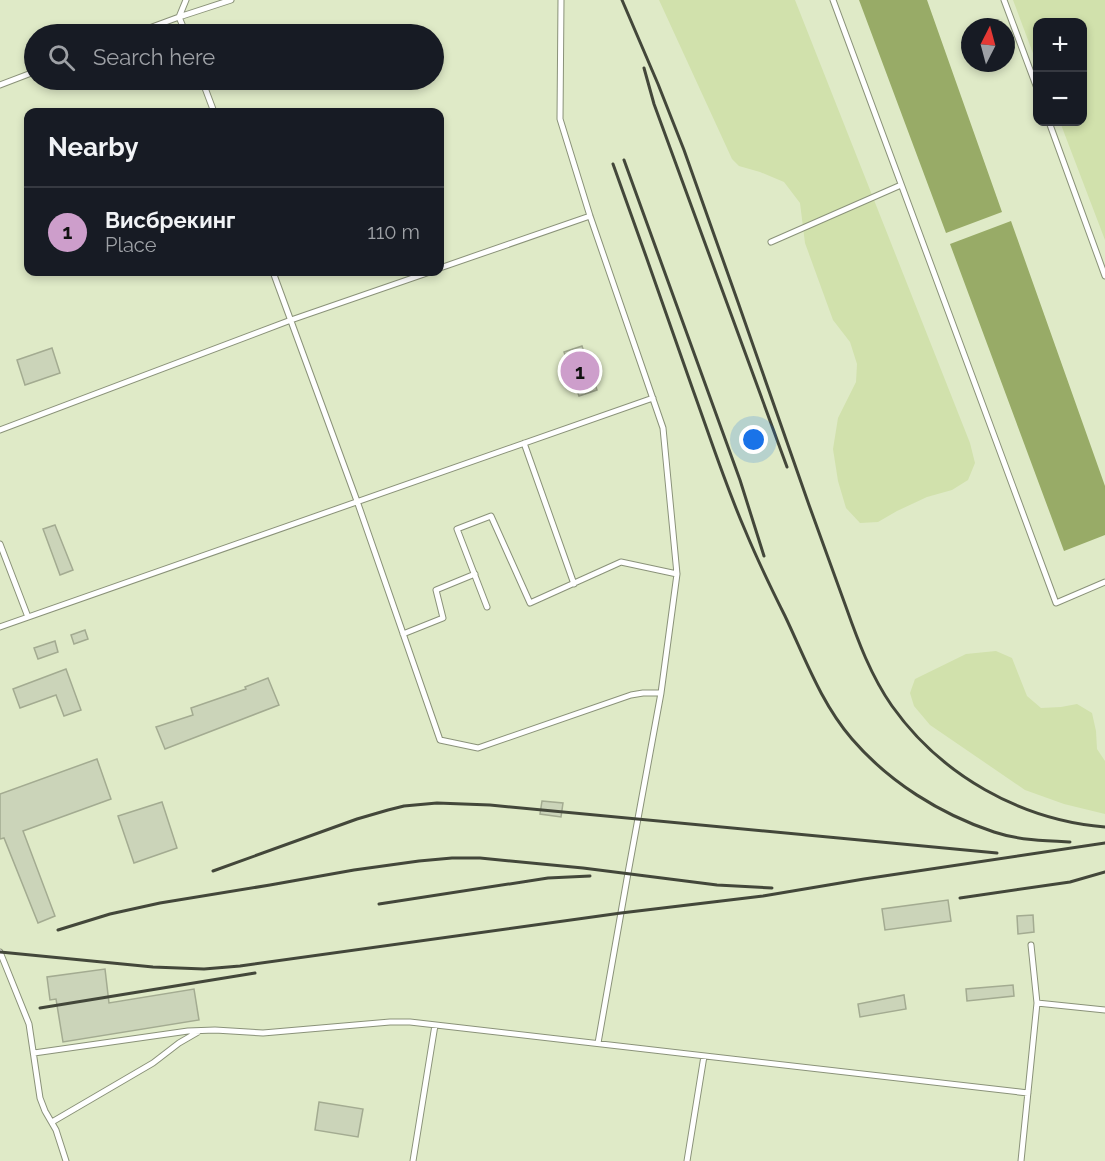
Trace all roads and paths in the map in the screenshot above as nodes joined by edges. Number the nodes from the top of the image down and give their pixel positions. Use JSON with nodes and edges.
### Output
{"nodes":[{"id":1,"x":186,"y":0,"type":"edge"},
{"id":2,"x":231,"y":0,"type":"edge"},
{"id":3,"x":561,"y":0,"type":"edge"},
{"id":4,"x":833,"y":0,"type":"edge"},
{"id":5,"x":1005,"y":0,"type":"edge"},
{"id":6,"x":179,"y":17,"type":"junction"},
{"id":7,"x":160,"y":24,"type":"edge"},
{"id":8,"x":182,"y":24,"type":"edge"},
{"id":9,"x":24,"y":76,"type":"edge"},
{"id":10,"x":1033,"y":77,"type":"edge"},
{"id":11,"x":0,"y":85,"type":"edge"},
{"id":12,"x":206,"y":90,"type":"edge"},
{"id":13,"x":212,"y":108,"type":"edge"},
{"id":14,"x":1050,"y":126,"type":"edge"},
{"id":15,"x":901,"y":185,"type":"junction"},
{"id":16,"x":590,"y":216,"type":"junction"},
{"id":17,"x":771,"y":242,"type":"dead end"},
{"id":18,"x":444,"y":267,"type":"edge"},
{"id":19,"x":274,"y":276,"type":"edge"},
{"id":20,"x":418,"y":276,"type":"edge"},
{"id":21,"x":1105,"y":276,"type":"edge"},
{"id":22,"x":291,"y":320,"type":"junction"},
{"id":23,"x":653,"y":398,"type":"junction"},
{"id":24,"x":0,"y":430,"type":"edge"},
{"id":25,"x":524,"y":443,"type":"junction"},
{"id":26,"x":357,"y":501,"type":"junction"},
{"id":27,"x":0,"y":544,"type":"edge"},
{"id":28,"x":475,"y":574,"type":"junction"},
{"id":29,"x":677,"y":574,"type":"junction"},
{"id":30,"x":1105,"y":582,"type":"edge"},
{"id":31,"x":574,"y":584,"type":"junction"},
{"id":32,"x":487,"y":607,"type":"dead end"},
{"id":33,"x":28,"y":617,"type":"junction"},
{"id":34,"x":0,"y":627,"type":"edge"},
{"id":35,"x":403,"y":634,"type":"junction"},
{"id":36,"x":661,"y":693,"type":"junction"},
{"id":37,"x":1031,"y":945,"type":"dead end"},
{"id":38,"x":0,"y":952,"type":"edge"},
{"id":39,"x":1037,"y":1003,"type":"junction"},
{"id":40,"x":1105,"y":1010,"type":"edge"},
{"id":41,"x":435,"y":1025,"type":"junction"},
{"id":42,"x":202,"y":1030,"type":"junction"},
{"id":43,"x":598,"y":1043,"type":"junction"},
{"id":44,"x":33,"y":1053,"type":"junction"},
{"id":45,"x":704,"y":1056,"type":"junction"},
{"id":46,"x":1028,"y":1093,"type":"junction"},
{"id":47,"x":52,"y":1122,"type":"junction"},
{"id":48,"x":66,"y":1161,"type":"edge"},
{"id":49,"x":413,"y":1161,"type":"edge"},
{"id":50,"x":687,"y":1161,"type":"edge"},
{"id":51,"x":1021,"y":1161,"type":"edge"}],
"edges":[{"from":1,"to":6,"type":"lane"},
{"from":2,"to":6,"type":"lane"},
{"from":3,"to":16,"type":"lane"},
{"from":4,"to":15,"type":"lane"},
{"from":5,"to":10,"type":"lane"},
{"from":6,"to":7,"type":"lane"},
{"from":6,"to":8,"type":"lane"},
{"from":9,"to":11,"type":"lane"},
{"from":12,"to":13,"type":"lane"},
{"from":14,"to":21,"type":"lane"},
{"from":15,"to":17,"type":"lane"},
{"from":15,"to":30,"type":"lane"},
{"from":16,"to":18,"type":"lane"},
{"from":16,"to":23,"type":"lane"},
{"from":19,"to":22,"type":"lane"},
{"from":20,"to":22,"type":"lane"},
{"from":22,"to":24,"type":"lane"},
{"from":22,"to":26,"type":"lane"},
{"from":23,"to":25,"type":"lane"},
{"from":23,"to":29,"type":"lane"},
{"from":25,"to":26,"type":"lane"},
{"from":25,"to":31,"type":"lane"},
{"from":26,"to":33,"type":"lane"},
{"from":26,"to":35,"type":"lane"},
{"from":27,"to":33,"type":"lane"},
{"from":28,"to":31,"type":"lane"},
{"from":28,"to":32,"type":"lane"},
{"from":28,"to":35,"type":"lane"},
{"from":29,"to":31,"type":"lane"},
{"from":29,"to":36,"type":"lane"},
{"from":33,"to":34,"type":"lane"},
{"from":35,"to":36,"type":"lane"},
{"from":36,"to":43,"type":"lane"},
{"from":37,"to":39,"type":"lane"},
{"from":38,"to":44,"type":"lane"},
{"from":39,"to":40,"type":"lane"},
{"from":39,"to":46,"type":"lane"},
{"from":41,"to":42,"type":"lane"},
{"from":41,"to":43,"type":"lane"},
{"from":41,"to":49,"type":"lane"},
{"from":42,"to":44,"type":"lane"},
{"from":42,"to":47,"type":"lane"},
{"from":43,"to":45,"type":"lane"},
{"from":44,"to":47,"type":"lane"},
{"from":45,"to":46,"type":"lane"},
{"from":45,"to":50,"type":"lane"},
{"from":46,"to":51,"type":"lane"},
{"from":47,"to":48,"type":"lane"}]}
